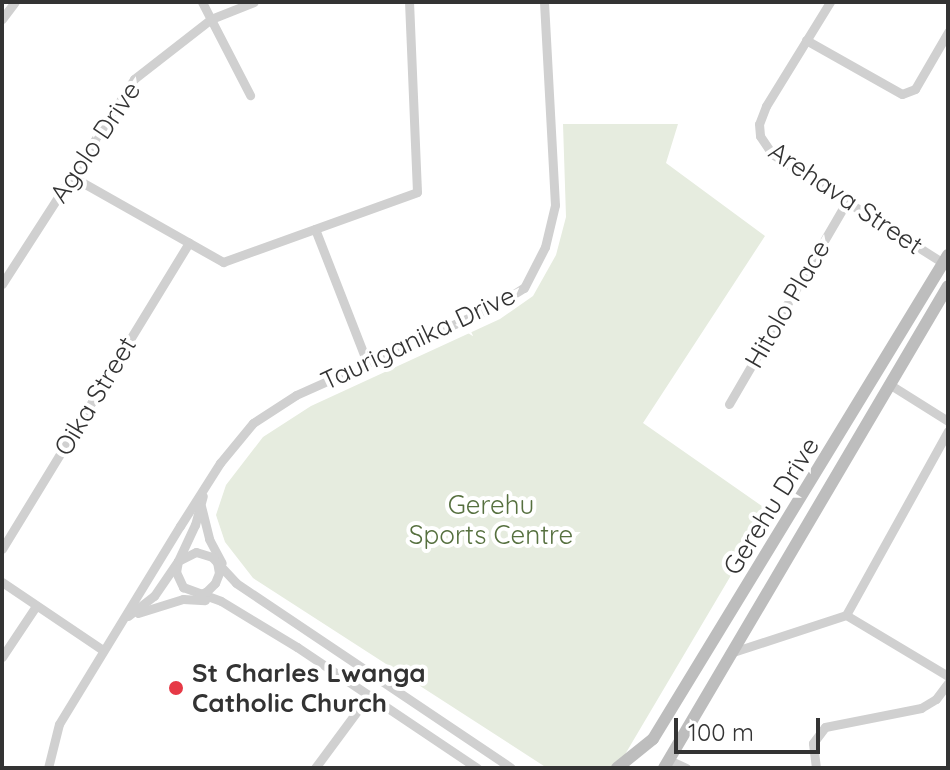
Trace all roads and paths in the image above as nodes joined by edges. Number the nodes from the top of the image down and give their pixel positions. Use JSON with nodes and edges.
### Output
{"nodes":[{"id":1,"x":15,"y":2,"type":"edge"},
{"id":2,"x":202,"y":2,"type":"edge"},
{"id":3,"x":254,"y":2,"type":"edge"},
{"id":4,"x":409,"y":2,"type":"edge"},
{"id":5,"x":544,"y":2,"type":"edge"},
{"id":6,"x":830,"y":2,"type":"edge"},
{"id":7,"x":2,"y":19,"type":"edge"},
{"id":8,"x":211,"y":19,"type":"junction"},
{"id":9,"x":948,"y":32,"type":"edge"},
{"id":10,"x":806,"y":40,"type":"junction"},
{"id":11,"x":250,"y":95,"type":"dead end"},
{"id":12,"x":71,"y":176,"type":"junction"},
{"id":13,"x":846,"y":203,"type":"junction"},
{"id":14,"x":315,"y":229,"type":"junction"},
{"id":15,"x":189,"y":243,"type":"junction"},
{"id":16,"x":945,"y":259,"type":"edge"},
{"id":17,"x":2,"y":284,"type":"edge"},
{"id":18,"x":948,"y":286,"type":"edge"},
{"id":19,"x":366,"y":360,"type":"junction"},
{"id":20,"x":889,"y":384,"type":"junction"},
{"id":21,"x":729,"y":404,"type":"dead end"},
{"id":22,"x":948,"y":421,"type":"edge"},
{"id":23,"x":948,"y":431,"type":"edge"},
{"id":24,"x":205,"y":487,"type":"junction"},
{"id":25,"x":2,"y":549,"type":"edge"},
{"id":26,"x":178,"y":561,"type":"junction"},
{"id":27,"x":217,"y":562,"type":"junction"},
{"id":28,"x":227,"y":571,"type":"junction"},
{"id":29,"x":2,"y":582,"type":"edge"},
{"id":30,"x":198,"y":595,"type":"junction"},
{"id":31,"x":221,"y":601,"type":"junction"},
{"id":32,"x":36,"y":606,"type":"junction"},
{"id":33,"x":846,"y":615,"type":"junction"},
{"id":34,"x":123,"y":621,"type":"junction"},
{"id":35,"x":103,"y":650,"type":"junction"},
{"id":36,"x":733,"y":652,"type":"junction"},
{"id":37,"x":2,"y":657,"type":"edge"},
{"id":38,"x":948,"y":676,"type":"edge"},
{"id":39,"x":948,"y":683,"type":"edge"},
{"id":40,"x":369,"y":695,"type":"junction"},
{"id":41,"x":666,"y":764,"type":"edge"},
{"id":42,"x":48,"y":768,"type":"edge"},
{"id":43,"x":315,"y":768,"type":"edge"},
{"id":44,"x":477,"y":768,"type":"edge"},
{"id":45,"x":511,"y":768,"type":"edge"},
{"id":46,"x":617,"y":768,"type":"edge"},
{"id":47,"x":686,"y":768,"type":"edge"},
{"id":48,"x":816,"y":768,"type":"edge"}],
"edges":[{"from":1,"to":7,"type":"street"},
{"from":2,"to":8,"type":"street"},
{"from":3,"to":8,"type":"street","name":"Agolo Drive"},
{"from":4,"to":14,"type":"street"},
{"from":5,"to":19,"type":"street","name":"Tauriganika Drive"},
{"from":6,"to":10,"type":"street","name":"Arehava Street"},
{"from":8,"to":11,"type":"street"},
{"from":8,"to":12,"type":"street","name":"Agolo Drive"},
{"from":9,"to":10,"type":"street"},
{"from":10,"to":13,"type":"street","name":"Arehava Street"},
{"from":12,"to":15,"type":"street"},
{"from":12,"to":17,"type":"street","name":"Agolo Drive"},
{"from":13,"to":16,"type":"street","name":"Arehava Street"},
{"from":13,"to":21,"type":"street","name":"Hitolo Place"},
{"from":14,"to":15,"type":"street"},
{"from":14,"to":19,"type":"street"},
{"from":15,"to":25,"type":"street","name":"Oika Street"},
{"from":16,"to":46,"type":"street","name":"Gerehu Drive"},
{"from":18,"to":20,"type":"street","name":"Gerehu Drive"},
{"from":19,"to":24,"type":"street","name":"Tauriganika Drive"},
{"from":20,"to":22,"type":"street"},
{"from":20,"to":36,"type":"street","name":"Gerehu Drive"},
{"from":23,"to":33,"type":"street"},
{"from":24,"to":26,"type":"street","name":"Tauriganika Drive"},
{"from":24,"to":28,"type":"street"},
{"from":24,"to":34,"type":"street","name":"Tauriganika Drive"},
{"from":26,"to":27,"type":"street"},
{"from":26,"to":30,"type":"street"},
{"from":26,"to":34,"type":"street","name":"Tauriganika Drive"},
{"from":27,"to":28,"type":"street"},
{"from":27,"to":30,"type":"street"},
{"from":28,"to":45,"type":"street"},
{"from":29,"to":32,"type":"street"},
{"from":30,"to":31,"type":"street"},
{"from":31,"to":34,"type":"street"},
{"from":31,"to":40,"type":"street"},
{"from":32,"to":35,"type":"street"},
{"from":32,"to":37,"type":"street"},
{"from":33,"to":36,"type":"street"},
{"from":33,"to":38,"type":"street"},
{"from":34,"to":35,"type":"street","name":"Tauriganika Drive"},
{"from":35,"to":42,"type":"street","name":"Tauriganika Drive"},
{"from":36,"to":41,"type":"street","name":"Gerehu Drive"},
{"from":39,"to":48,"type":"street"},
{"from":40,"to":43,"type":"street"},
{"from":40,"to":44,"type":"street"},
{"from":41,"to":47,"type":"street"}]}
